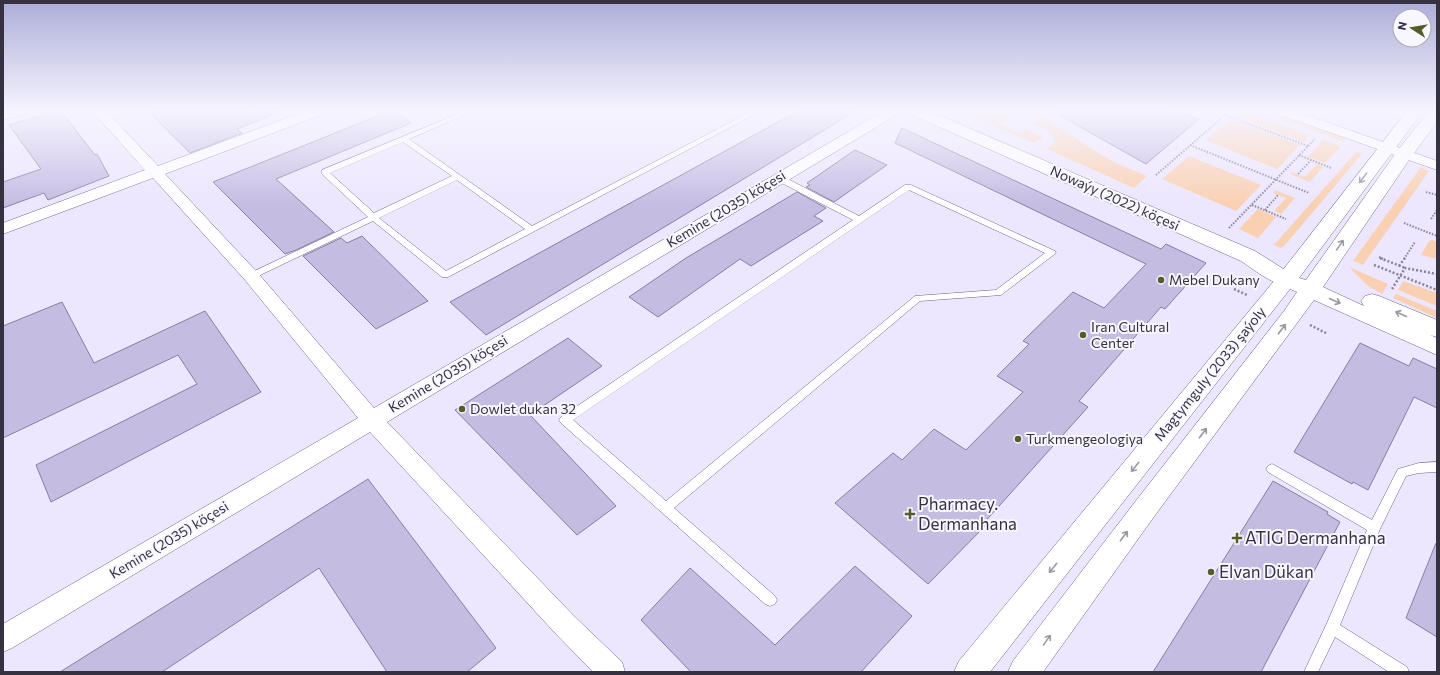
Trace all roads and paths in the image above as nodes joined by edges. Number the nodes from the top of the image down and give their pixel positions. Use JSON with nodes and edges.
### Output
{"nodes":[{"id":1,"x":128,"y":142,"type":"edge"},
{"id":2,"x":234,"y":142,"type":"edge"},
{"id":3,"x":396,"y":142,"type":"edge"},
{"id":4,"x":409,"y":142,"type":"edge"},
{"id":5,"x":697,"y":142,"type":"edge"},
{"id":6,"x":839,"y":142,"type":"edge"},
{"id":7,"x":988,"y":142,"type":"edge"},
{"id":8,"x":1193,"y":142,"type":"edge"},
{"id":9,"x":1299,"y":142,"type":"edge"},
{"id":10,"x":1311,"y":142,"type":"edge"},
{"id":11,"x":1373,"y":142,"type":"edge"},
{"id":12,"x":1399,"y":142,"type":"edge"},
{"id":13,"x":1403,"y":142,"type":"edge"},
{"id":14,"x":1190,"y":145,"type":"junction"},
{"id":15,"x":1308,"y":146,"type":"junction"},
{"id":16,"x":1395,"y":150,"type":"junction"},
{"id":17,"x":1299,"y":155,"type":"junction"},
{"id":18,"x":1311,"y":160,"type":"junction"},
{"id":19,"x":1437,"y":166,"type":"edge"},
{"id":20,"x":1331,"y":168,"type":"dead end"},
{"id":21,"x":155,"y":172,"type":"junction"},
{"id":22,"x":1298,"y":174,"type":"dead end"},
{"id":23,"x":1156,"y":175,"type":"dead end"},
{"id":24,"x":457,"y":176,"type":"junction"},
{"id":25,"x":779,"y":178,"type":"junction"},
{"id":26,"x":1276,"y":180,"type":"junction"},
{"id":27,"x":1426,"y":192,"type":"dead end"},
{"id":28,"x":1309,"y":193,"type":"dead end"},
{"id":29,"x":1278,"y":195,"type":"dead end"},
{"id":30,"x":1437,"y":195,"type":"edge"},
{"id":31,"x":1252,"y":205,"type":"junction"},
{"id":32,"x":1265,"y":210,"type":"junction"},
{"id":33,"x":1437,"y":210,"type":"edge"},
{"id":34,"x":372,"y":216,"type":"junction"},
{"id":35,"x":1431,"y":218,"type":"dead end"},
{"id":36,"x":1286,"y":219,"type":"dead end"},
{"id":37,"x":859,"y":220,"type":"junction"},
{"id":38,"x":1404,"y":223,"type":"dead end"},
{"id":39,"x":1229,"y":228,"type":"dead end"},
{"id":40,"x":3,"y":229,"type":"edge"},
{"id":41,"x":531,"y":229,"type":"junction"},
{"id":42,"x":1437,"y":236,"type":"edge"},
{"id":43,"x":1415,"y":242,"type":"dead end"},
{"id":44,"x":1379,"y":257,"type":"dead end"},
{"id":45,"x":1374,"y":265,"type":"dead end"},
{"id":46,"x":1399,"y":266,"type":"junction"},
{"id":47,"x":1405,"y":268,"type":"junction"},
{"id":48,"x":1437,"y":274,"type":"edge"},
{"id":49,"x":251,"y":276,"type":"junction"},
{"id":50,"x":1400,"y":276,"type":"junction"},
{"id":51,"x":1303,"y":279,"type":"junction"},
{"id":52,"x":1234,"y":289,"type":"dead end"},
{"id":53,"x":1437,"y":290,"type":"edge"},
{"id":54,"x":1390,"y":293,"type":"dead end"},
{"id":55,"x":1247,"y":295,"type":"dead end"},
{"id":56,"x":1310,"y":325,"type":"dead end"},
{"id":57,"x":1437,"y":329,"type":"edge"},
{"id":58,"x":1326,"y":333,"type":"dead end"},
{"id":59,"x":1437,"y":347,"type":"edge"},
{"id":60,"x":372,"y":419,"type":"junction"},
{"id":61,"x":1437,"y":467,"type":"edge"},
{"id":62,"x":1272,"y":469,"type":"dead end"},
{"id":63,"x":666,"y":508,"type":"junction"},
{"id":64,"x":1374,"y":528,"type":"junction"},
{"id":65,"x":770,"y":600,"type":"dead end"},
{"id":66,"x":1332,"y":628,"type":"junction"},
{"id":67,"x":3,"y":639,"type":"edge"},
{"id":68,"x":612,"y":672,"type":"edge"},
{"id":69,"x":970,"y":672,"type":"edge"},
{"id":70,"x":1024,"y":672,"type":"edge"},
{"id":71,"x":1311,"y":672,"type":"edge"},
{"id":72,"x":1402,"y":672,"type":"edge"}],
"edges":[{"from":1,"to":21,"type":"street"},
{"from":2,"to":21,"type":"street"},
{"from":3,"to":34,"type":"lane"},
{"from":4,"to":24,"type":"lane"},
{"from":5,"to":41,"type":"lane"},
{"from":6,"to":25,"type":"street","name":"Kemine (2035) köçesi"},
{"from":7,"to":51,"type":"main road","name":"Nowaýy (2022) köçesi"},
{"from":8,"to":14,"type":"path"},
{"from":9,"to":15,"type":"path"},
{"from":10,"to":15,"type":"path"},
{"from":11,"to":16,"type":"street"},
{"from":12,"to":16,"type":"main road","name":"Magtymguly (2033) şaýoly"},
{"from":13,"to":16,"type":"main road","name":"Magtymguly (2033) şaýoly"},
{"from":14,"to":23,"type":"path"},
{"from":14,"to":26,"type":"path"},
{"from":15,"to":17,"type":"path"},
{"from":16,"to":19,"type":"street"},
{"from":16,"to":51,"type":"main road","name":"Magtymguly (2033) şaýoly"},
{"from":17,"to":18,"type":"path"},
{"from":17,"to":26,"type":"path"},
{"from":18,"to":20,"type":"path"},
{"from":18,"to":22,"type":"path"},
{"from":21,"to":40,"type":"street"},
{"from":21,"to":49,"type":"street"},
{"from":24,"to":34,"type":"lane"},
{"from":24,"to":41,"type":"lane"},
{"from":25,"to":37,"type":"lane"},
{"from":25,"to":60,"type":"street","name":"Kemine (2035) köçesi"},
{"from":26,"to":28,"type":"path"},
{"from":26,"to":31,"type":"path"},
{"from":27,"to":30,"type":"path"},
{"from":29,"to":32,"type":"path"},
{"from":31,"to":32,"type":"path"},
{"from":31,"to":39,"type":"path"},
{"from":32,"to":36,"type":"path"},
{"from":33,"to":35,"type":"path"},
{"from":34,"to":41,"type":"lane"},
{"from":34,"to":49,"type":"lane"},
{"from":37,"to":63,"type":"lane"},
{"from":37,"to":63,"type":"lane"},
{"from":38,"to":42,"type":"path"},
{"from":43,"to":46,"type":"path"},
{"from":44,"to":46,"type":"path"},
{"from":45,"to":50,"type":"path"},
{"from":46,"to":47,"type":"path"},
{"from":47,"to":48,"type":"path"},
{"from":47,"to":50,"type":"path"},
{"from":49,"to":60,"type":"street"},
{"from":50,"to":53,"type":"path"},
{"from":50,"to":54,"type":"path"},
{"from":57,"to":51,"type":"main road","name":"Nowaýy (2022) köçesi","one_way":true},
{"from":51,"to":59,"type":"main road","name":"Nowaýy (2022) köçesi","one_way":true},
{"from":51,"to":69,"type":"main road","name":"Magtymguly (2033) şaýoly","one_way":true},
{"from":70,"to":51,"type":"main road","name":"Magtymguly (2033) şaýoly","one_way":true},
{"from":52,"to":55,"type":"path"},
{"from":56,"to":58,"type":"path"},
{"from":60,"to":67,"type":"street","name":"Kemine (2035) köçesi"},
{"from":60,"to":68,"type":"street"},
{"from":61,"to":64,"type":"lane"},
{"from":62,"to":64,"type":"lane"},
{"from":63,"to":65,"type":"lane"},
{"from":64,"to":66,"type":"lane"},
{"from":66,"to":71,"type":"lane"},
{"from":66,"to":72,"type":"lane"}]}
